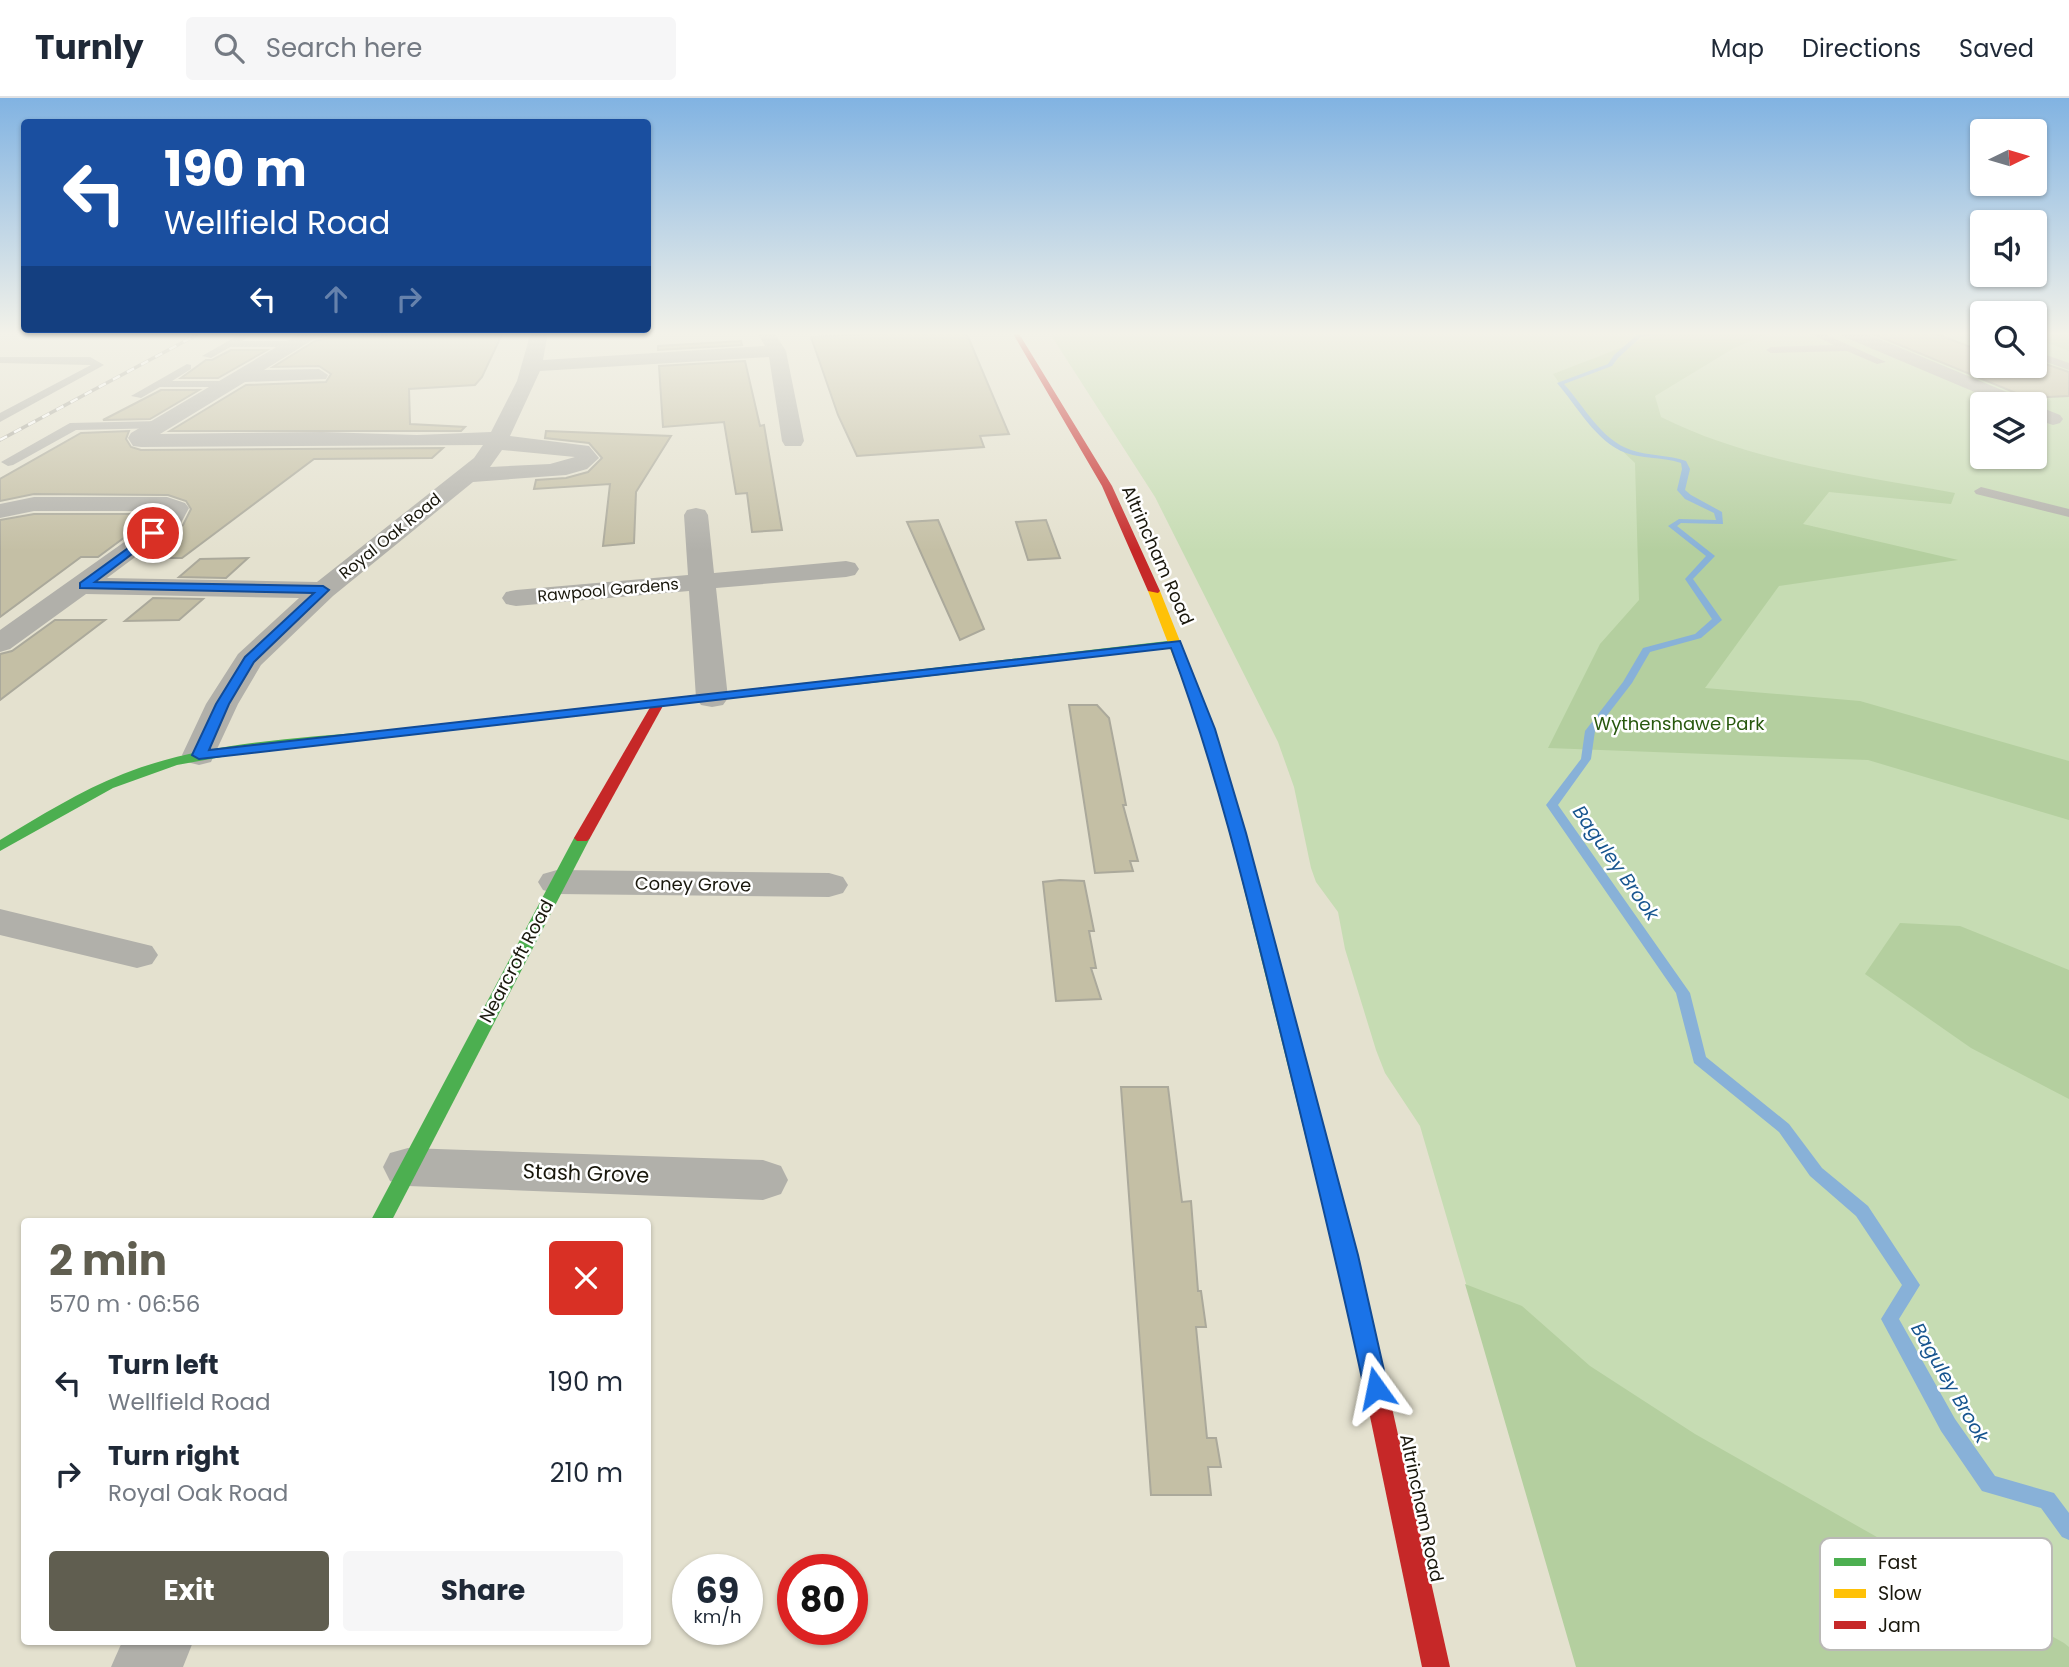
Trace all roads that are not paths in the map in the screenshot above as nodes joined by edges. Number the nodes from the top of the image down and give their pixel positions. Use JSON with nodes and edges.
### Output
{"nodes":[{"id":1,"x":24,"y":405,"type":"edge"},
{"id":2,"x":193,"y":405,"type":"edge"},
{"id":3,"x":515,"y":405,"type":"edge"},
{"id":4,"x":787,"y":405,"type":"edge"},
{"id":5,"x":1059,"y":405,"type":"edge"},
{"id":6,"x":102,"y":410,"type":"dead end"},
{"id":7,"x":0,"y":418,"type":"edge"},
{"id":8,"x":160,"y":425,"type":"junction"},
{"id":9,"x":74,"y":426,"type":"junction"},
{"id":10,"x":499,"y":441,"type":"junction"},
{"id":11,"x":793,"y":441,"type":"dead end"},
{"id":12,"x":8,"y":462,"type":"dead end"},
{"id":13,"x":467,"y":475,"type":"junction"},
{"id":14,"x":1982,"y":491,"type":"dead end"},
{"id":15,"x":0,"y":511,"type":"edge"},
{"id":16,"x":2068,"y":512,"type":"edge"},
{"id":17,"x":696,"y":515,"type":"dead end"},
{"id":18,"x":846,"y":569,"type":"dead end"},
{"id":19,"x":701,"y":582,"type":"junction"},
{"id":20,"x":83,"y":586,"type":"junction"},
{"id":21,"x":323,"y":590,"type":"junction"},
{"id":22,"x":516,"y":598,"type":"dead end"},
{"id":23,"x":0,"y":643,"type":"edge"},
{"id":24,"x":1175,"y":644,"type":"junction"},
{"id":25,"x":712,"y":698,"type":"junction"},
{"id":26,"x":659,"y":704,"type":"junction"},
{"id":27,"x":199,"y":755,"type":"junction"},
{"id":28,"x":0,"y":846,"type":"edge"},
{"id":29,"x":557,"y":882,"type":"junction"},
{"id":30,"x":829,"y":885,"type":"dead end"},
{"id":31,"x":0,"y":922,"type":"edge"},
{"id":32,"x":137,"y":955,"type":"dead end"},
{"id":33,"x":408,"y":1167,"type":"junction"},
{"id":34,"x":763,"y":1180,"type":"dead end"},
{"id":35,"x":382,"y":1218,"type":"edge"},
{"id":36,"x":157,"y":1645,"type":"edge"},
{"id":37,"x":146,"y":1667,"type":"edge"},
{"id":38,"x":1436,"y":1667,"type":"edge"}],
"edges":[{"from":1,"to":7,"type":"lane"},
{"from":2,"to":8,"type":"street"},
{"from":3,"to":10,"type":"street","name":"Royal Oak Road"},
{"from":4,"to":11,"type":"street"},
{"from":5,"to":24,"type":"main road","name":"Altrincham Road"},
{"from":6,"to":9,"type":"lane"},
{"from":8,"to":9,"type":"lane"},
{"from":8,"to":10,"type":"street"},
{"from":9,"to":12,"type":"lane"},
{"from":10,"to":13,"type":"street","name":"Royal Oak Road"},
{"from":10,"to":13,"type":"street"},
{"from":13,"to":21,"type":"street","name":"Royal Oak Road"},
{"from":14,"to":16,"type":"lane"},
{"from":15,"to":20,"type":"street"},
{"from":17,"to":19,"type":"street","name":"Rawpool Gardens"},
{"from":18,"to":19,"type":"street","name":"Rawpool Gardens"},
{"from":19,"to":22,"type":"street","name":"Rawpool Gardens"},
{"from":19,"to":25,"type":"street","name":"Rawpool Gardens"},
{"from":20,"to":21,"type":"street"},
{"from":20,"to":23,"type":"street"},
{"from":21,"to":27,"type":"street","name":"Royal Oak Road"},
{"from":24,"to":25,"type":"main road"},
{"from":24,"to":38,"type":"main road","name":"Altrincham Road"},
{"from":25,"to":26,"type":"main road"},
{"from":26,"to":27,"type":"main road"},
{"from":26,"to":29,"type":"main road","name":"Nearcroft Road"},
{"from":27,"to":28,"type":"main road"},
{"from":29,"to":30,"type":"street","name":"Coney Grove"},
{"from":29,"to":33,"type":"main road","name":"Nearcroft Road"},
{"from":31,"to":32,"type":"street"},
{"from":33,"to":34,"type":"street","name":"Stash Grove"},
{"from":33,"to":35,"type":"main road","name":"Nearcroft Road"},
{"from":36,"to":37,"type":"street"}]}
